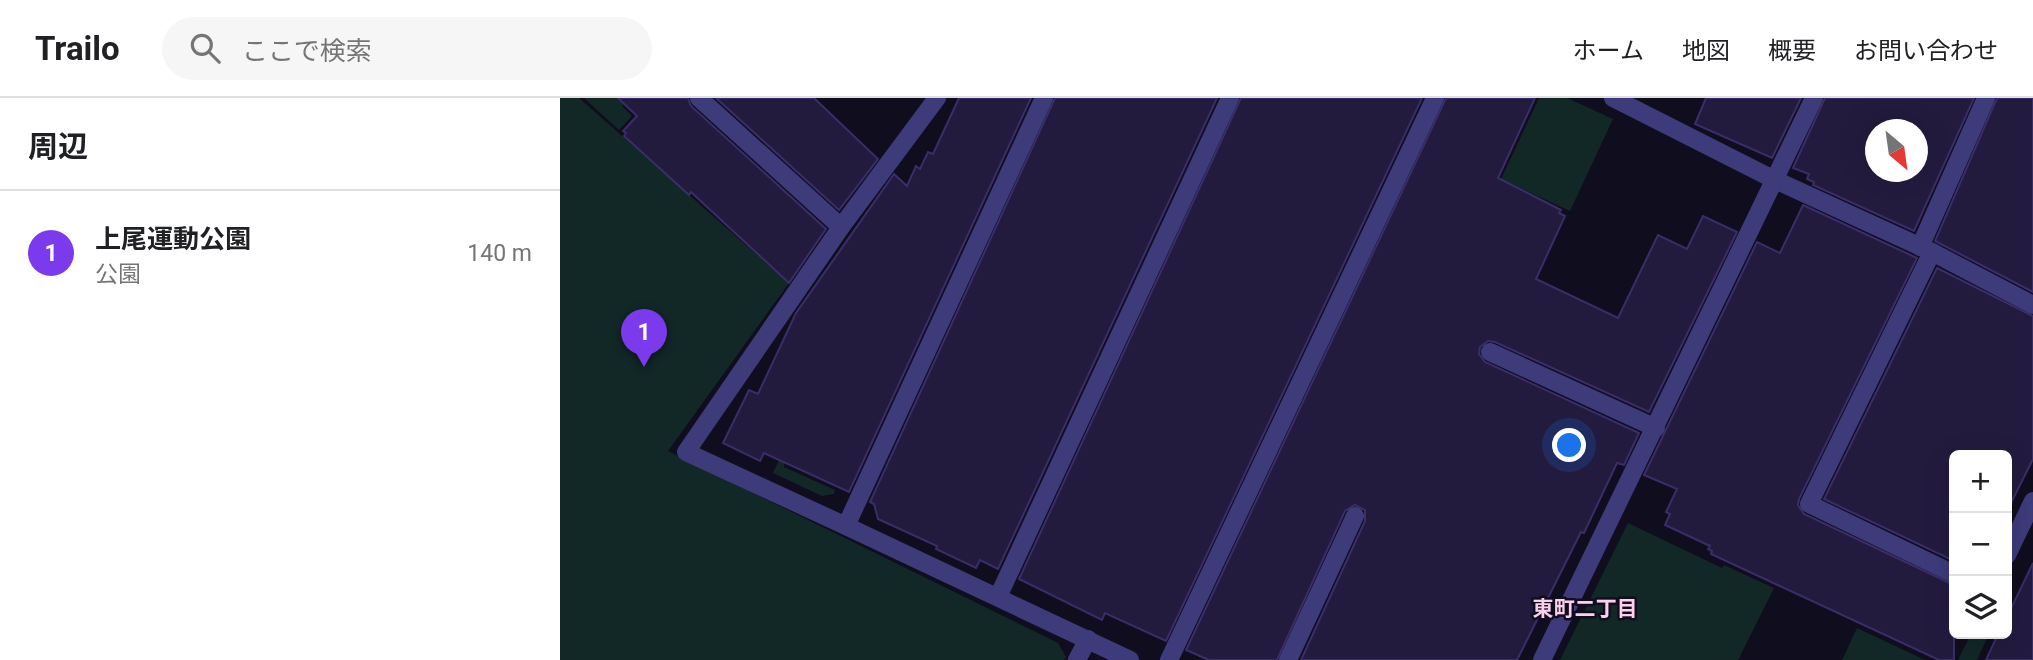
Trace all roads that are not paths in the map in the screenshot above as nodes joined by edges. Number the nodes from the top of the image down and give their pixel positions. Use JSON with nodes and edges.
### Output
{"nodes":[{"id":1,"x":699,"y":98,"type":"edge"},
{"id":2,"x":937,"y":98,"type":"edge"},
{"id":3,"x":1044,"y":98,"type":"edge"},
{"id":4,"x":1230,"y":98,"type":"edge"},
{"id":5,"x":1435,"y":98,"type":"edge"},
{"id":6,"x":1613,"y":98,"type":"edge"},
{"id":7,"x":1814,"y":98,"type":"edge"},
{"id":8,"x":1986,"y":98,"type":"edge"},
{"id":9,"x":1775,"y":180,"type":"junction"},
{"id":10,"x":841,"y":227,"type":"junction"},
{"id":11,"x":1926,"y":250,"type":"junction"},
{"id":12,"x":2033,"y":306,"type":"edge"},
{"id":13,"x":1490,"y":352,"type":"dead end"},
{"id":14,"x":1656,"y":428,"type":"junction"},
{"id":15,"x":2033,"y":501,"type":"edge"},
{"id":16,"x":1355,"y":516,"type":"dead end"},
{"id":17,"x":846,"y":526,"type":"junction"},
{"id":18,"x":2012,"y":545,"type":"edge"},
{"id":19,"x":1949,"y":572,"type":"edge"},
{"id":20,"x":998,"y":597,"type":"junction"},
{"id":21,"x":1088,"y":639,"type":"junction"},
{"id":22,"x":1077,"y":660,"type":"edge"},
{"id":23,"x":1130,"y":660,"type":"edge"},
{"id":24,"x":1169,"y":660,"type":"edge"},
{"id":25,"x":1288,"y":660,"type":"edge"},
{"id":26,"x":1542,"y":660,"type":"edge"}],
"edges":[{"from":1,"to":10,"type":"street"},
{"from":2,"to":10,"type":"street"},
{"from":3,"to":17,"type":"street"},
{"from":4,"to":20,"type":"street"},
{"from":5,"to":24,"type":"street"},
{"from":6,"to":9,"type":"street"},
{"from":7,"to":9,"type":"street"},
{"from":8,"to":11,"type":"street"},
{"from":9,"to":11,"type":"street"},
{"from":9,"to":14,"type":"street"},
{"from":10,"to":17,"type":"street"},
{"from":11,"to":12,"type":"street"},
{"from":11,"to":19,"type":"street"},
{"from":13,"to":14,"type":"street"},
{"from":14,"to":26,"type":"street"},
{"from":15,"to":18,"type":"street"},
{"from":16,"to":25,"type":"street"},
{"from":17,"to":20,"type":"street"},
{"from":20,"to":21,"type":"street"},
{"from":21,"to":22,"type":"street"},
{"from":21,"to":23,"type":"street"}]}
